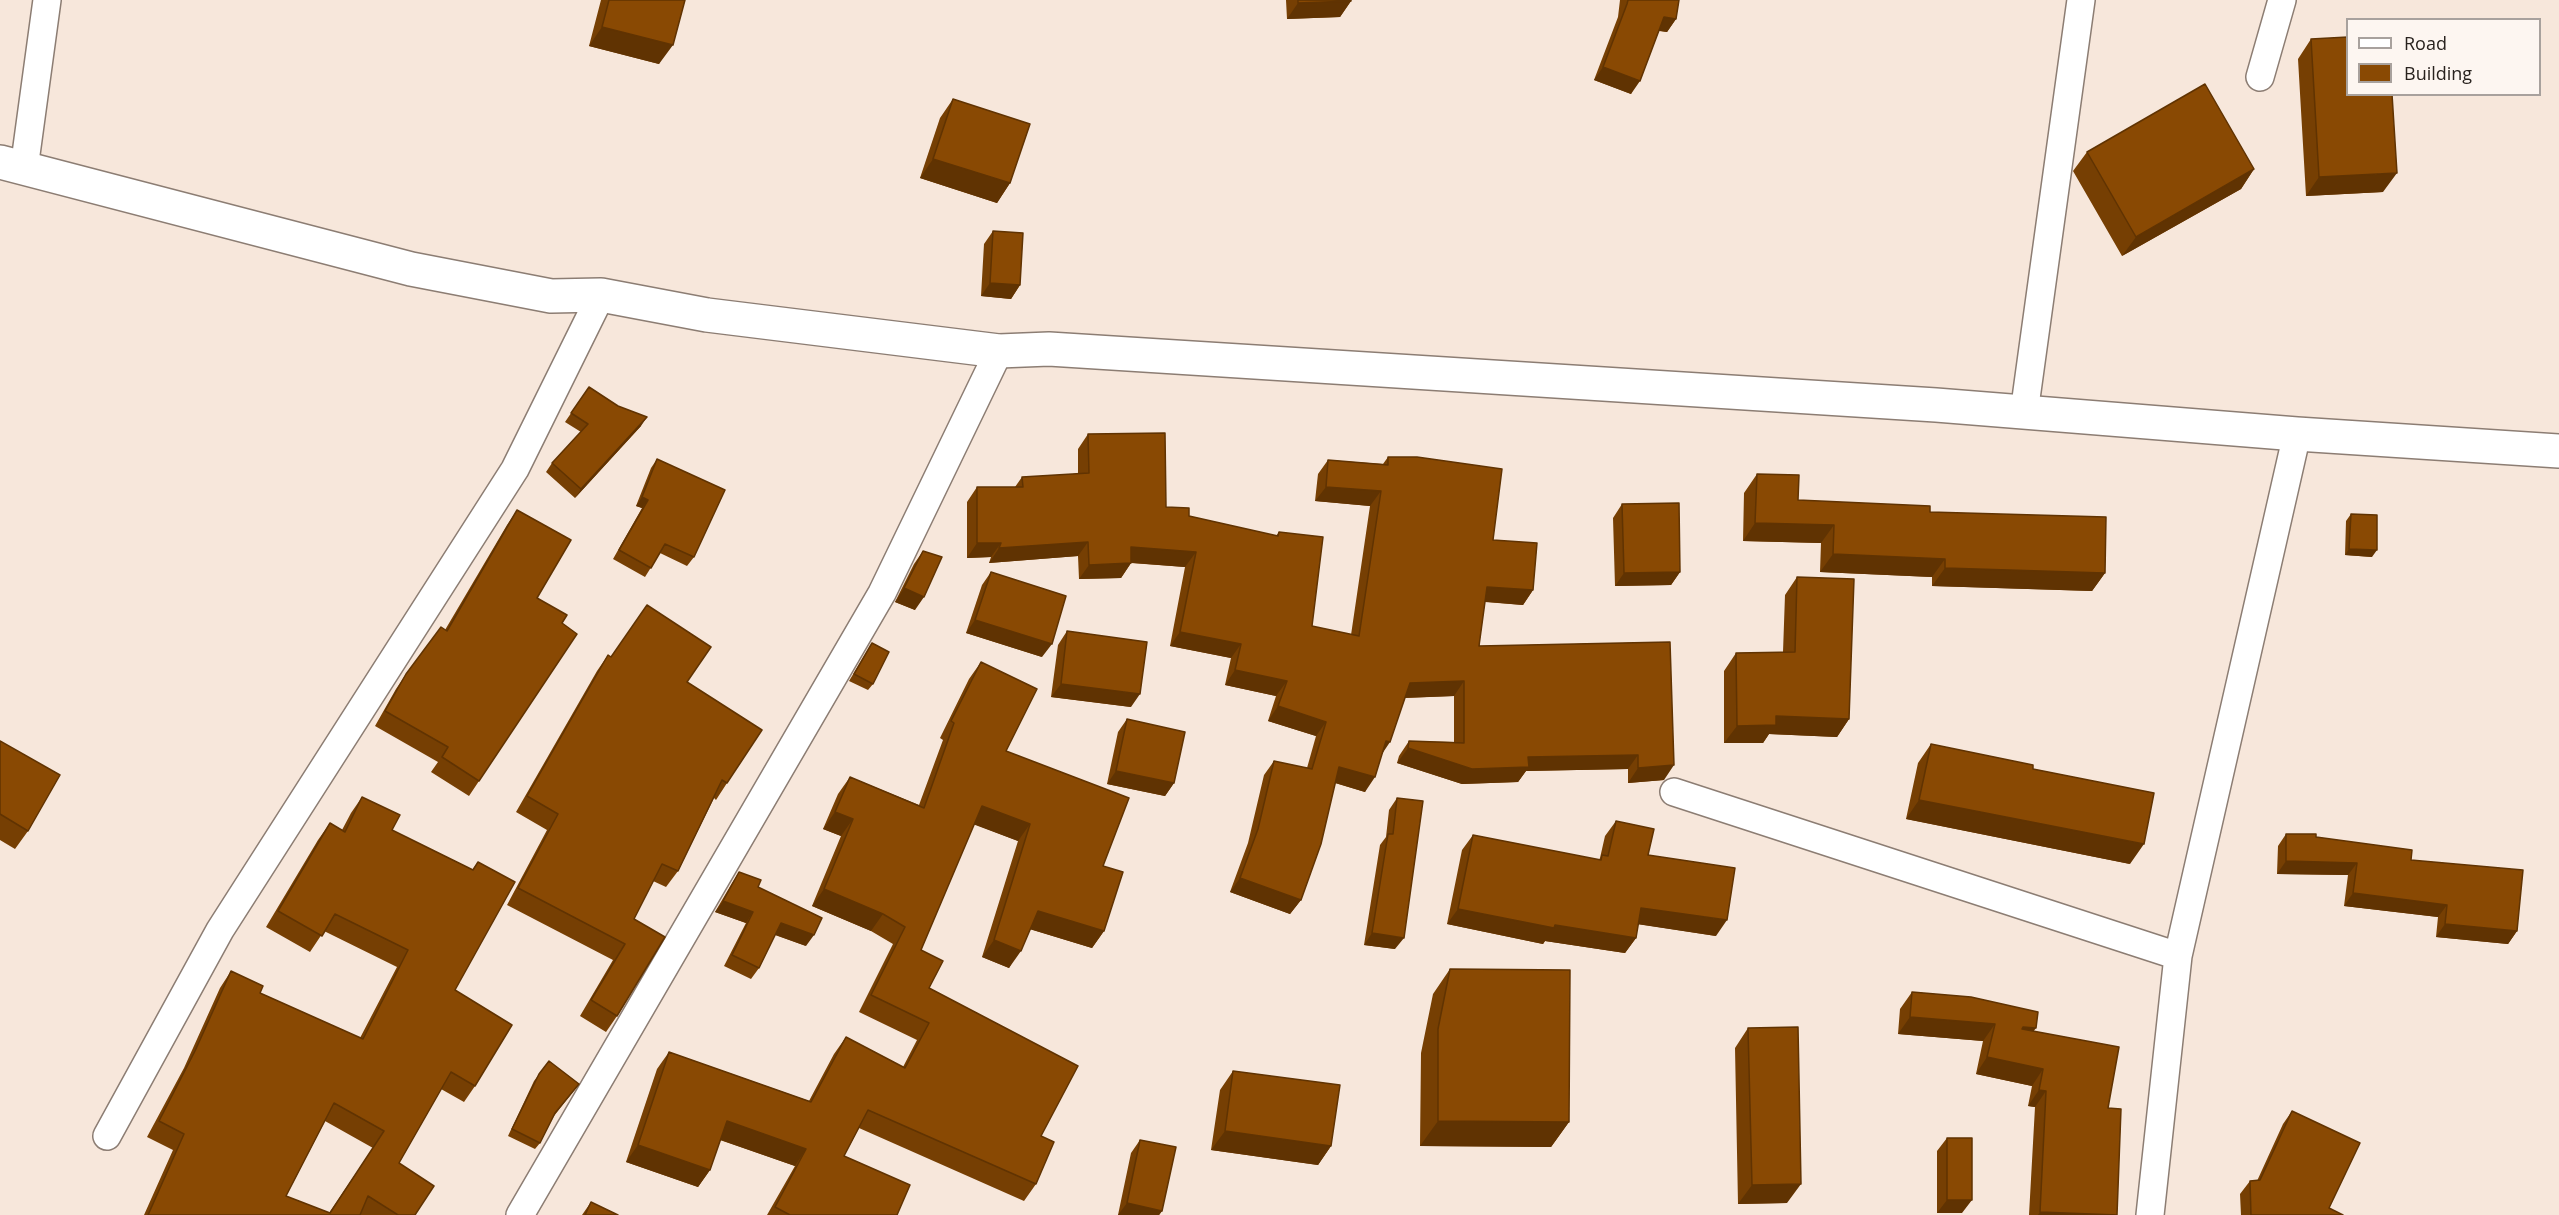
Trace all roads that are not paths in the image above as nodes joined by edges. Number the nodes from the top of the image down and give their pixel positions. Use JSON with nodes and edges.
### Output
{"nodes":[{"id":1,"x":47,"y":0,"type":"edge"},
{"id":2,"x":2081,"y":0,"type":"edge"},
{"id":3,"x":2282,"y":0,"type":"edge"},
{"id":4,"x":2260,"y":77,"type":"dead end"},
{"id":5,"x":12,"y":165,"type":"edge"},
{"id":6,"x":601,"y":295,"type":"junction"},
{"id":7,"x":999,"y":351,"type":"junction"},
{"id":8,"x":2024,"y":413,"type":"junction"},
{"id":9,"x":2297,"y":434,"type":"junction"},
{"id":10,"x":2559,"y":451,"type":"edge"},
{"id":11,"x":1674,"y":792,"type":"dead end"},
{"id":12,"x":2178,"y":956,"type":"junction"},
{"id":13,"x":107,"y":1136,"type":"dead end"},
{"id":14,"x":520,"y":1215,"type":"edge"},
{"id":15,"x":2150,"y":1215,"type":"edge"}],
"edges":[{"from":1,"to":5,"type":"street"},
{"from":2,"to":8,"type":"street"},
{"from":3,"to":4,"type":"street"},
{"from":5,"to":6,"type":"main road"},
{"from":6,"to":7,"type":"main road"},
{"from":6,"to":13,"type":"street"},
{"from":7,"to":8,"type":"main road"},
{"from":7,"to":14,"type":"street"},
{"from":8,"to":9,"type":"main road"},
{"from":9,"to":10,"type":"main road"},
{"from":9,"to":12,"type":"street"},
{"from":11,"to":12,"type":"street"},
{"from":12,"to":15,"type":"street"}]}
